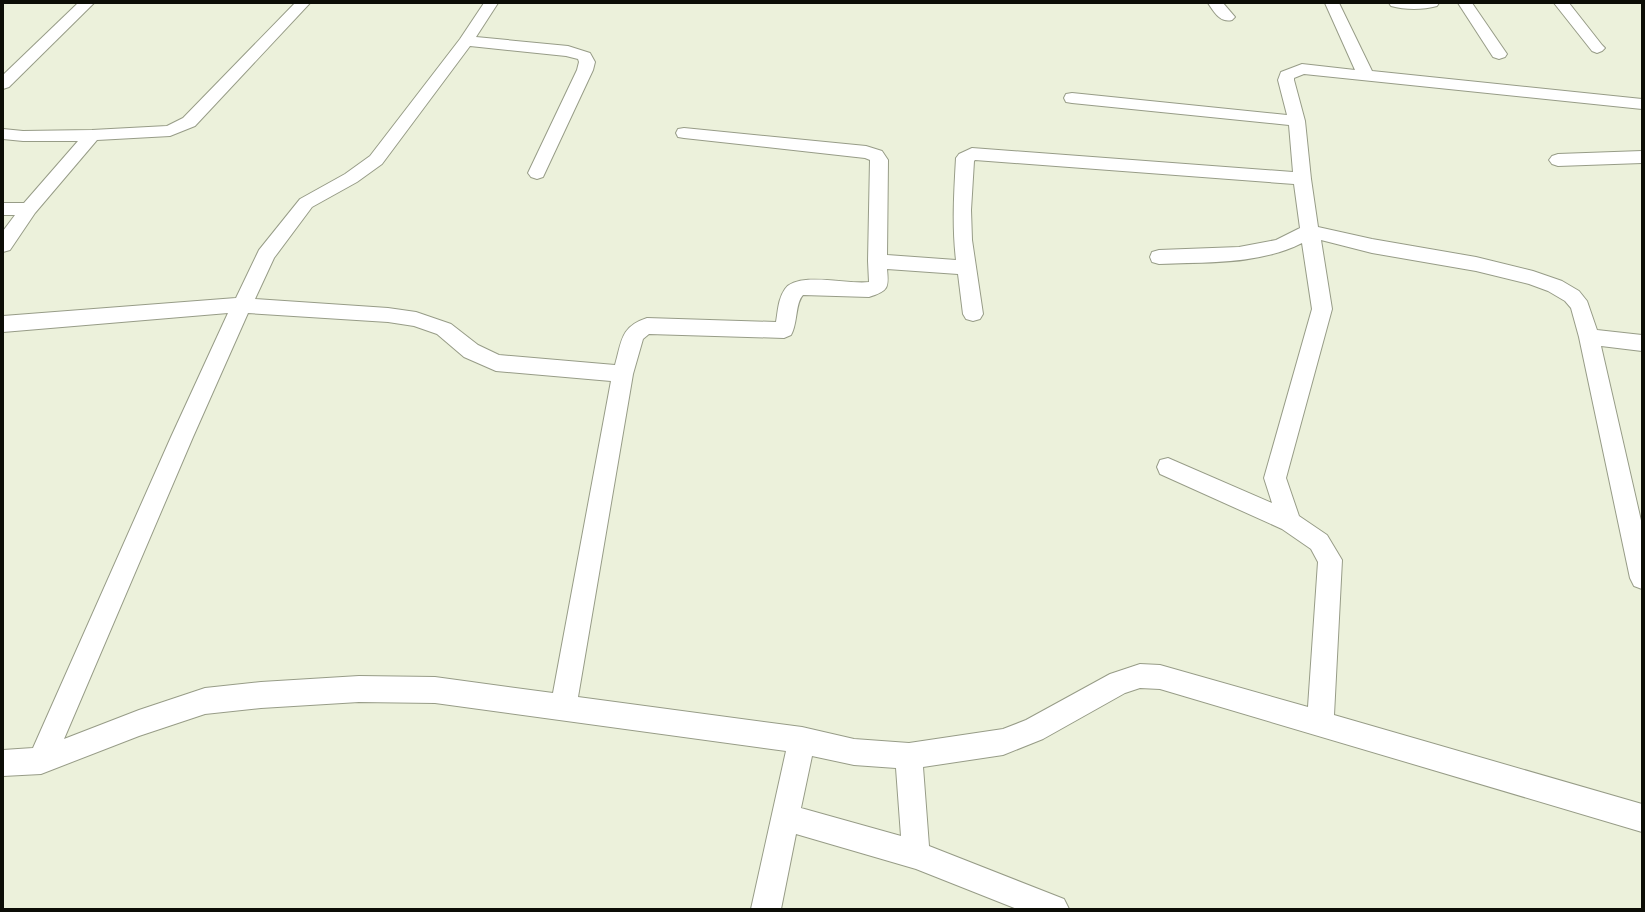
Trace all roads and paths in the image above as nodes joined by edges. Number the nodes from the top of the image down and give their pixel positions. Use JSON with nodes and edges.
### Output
{"nodes":[{"id":1,"x":87,"y":3,"type":"edge"},
{"id":2,"x":303,"y":3,"type":"edge"},
{"id":3,"x":491,"y":3,"type":"edge"},
{"id":4,"x":1215,"y":3,"type":"edge"},
{"id":5,"x":1332,"y":3,"type":"edge"},
{"id":6,"x":1396,"y":3,"type":"edge"},
{"id":7,"x":1432,"y":3,"type":"edge"},
{"id":8,"x":1465,"y":3,"type":"edge"},
{"id":9,"x":1561,"y":3,"type":"edge"},
{"id":10,"x":1227,"y":17,"type":"dead end"},
{"id":11,"x":466,"y":41,"type":"junction"},
{"id":12,"x":1597,"y":48,"type":"dead end"},
{"id":13,"x":1499,"y":54,"type":"dead end"},
{"id":14,"x":1366,"y":76,"type":"junction"},
{"id":15,"x":3,"y":84,"type":"edge"},
{"id":16,"x":1072,"y":98,"type":"dead end"},
{"id":17,"x":1642,"y":104,"type":"edge"},
{"id":18,"x":1297,"y":121,"type":"junction"},
{"id":19,"x":684,"y":133,"type":"dead end"},
{"id":20,"x":3,"y":134,"type":"edge"},
{"id":21,"x":92,"y":135,"type":"junction"},
{"id":22,"x":1642,"y":157,"type":"edge"},
{"id":23,"x":1558,"y":160,"type":"dead end"},
{"id":24,"x":537,"y":173,"type":"dead end"},
{"id":25,"x":1302,"y":178,"type":"junction"},
{"id":26,"x":3,"y":209,"type":"edge"},
{"id":27,"x":29,"y":209,"type":"junction"},
{"id":28,"x":1310,"y":231,"type":"junction"},
{"id":29,"x":3,"y":245,"type":"edge"},
{"id":30,"x":1159,"y":257,"type":"dead end"},
{"id":31,"x":877,"y":261,"type":"junction"},
{"id":32,"x":966,"y":268,"type":"junction"},
{"id":33,"x":242,"y":306,"type":"junction"},
{"id":34,"x":973,"y":314,"type":"dead end"},
{"id":35,"x":3,"y":324,"type":"edge"},
{"id":36,"x":1589,"y":337,"type":"junction"},
{"id":37,"x":1642,"y":343,"type":"edge"},
{"id":38,"x":623,"y":374,"type":"junction"},
{"id":39,"x":1168,"y":467,"type":"dead end"},
{"id":40,"x":1290,"y":522,"type":"junction"},
{"id":41,"x":1642,"y":578,"type":"edge"},
{"id":42,"x":563,"y":707,"type":"junction"},
{"id":43,"x":1320,"y":724,"type":"junction"},
{"id":44,"x":802,"y":740,"type":"junction"},
{"id":45,"x":909,"y":756,"type":"junction"},
{"id":46,"x":41,"y":761,"type":"junction"},
{"id":47,"x":3,"y":763,"type":"edge"},
{"id":48,"x":786,"y":817,"type":"junction"},
{"id":49,"x":1642,"y":818,"type":"edge"},
{"id":50,"x":916,"y":855,"type":"junction"},
{"id":51,"x":766,"y":909,"type":"edge"},
{"id":52,"x":1054,"y":909,"type":"edge"}],
"edges":[{"from":1,"to":15,"type":"street"},
{"from":2,"to":21,"type":"street"},
{"from":3,"to":11,"type":"street"},
{"from":4,"to":10,"type":"street"},
{"from":5,"to":14,"type":"street"},
{"from":6,"to":7,"type":"street"},
{"from":8,"to":13,"type":"street"},
{"from":9,"to":12,"type":"street"},
{"from":11,"to":24,"type":"street"},
{"from":11,"to":33,"type":"street"},
{"from":14,"to":17,"type":"street"},
{"from":14,"to":18,"type":"street"},
{"from":16,"to":18,"type":"street"},
{"from":18,"to":25,"type":"street"},
{"from":19,"to":31,"type":"street"},
{"from":20,"to":21,"type":"street"},
{"from":21,"to":27,"type":"street"},
{"from":22,"to":23,"type":"street"},
{"from":25,"to":28,"type":"street"},
{"from":25,"to":32,"type":"street"},
{"from":26,"to":27,"type":"street"},
{"from":27,"to":29,"type":"street"},
{"from":28,"to":30,"type":"street"},
{"from":28,"to":36,"type":"street"},
{"from":28,"to":40,"type":"street"},
{"from":31,"to":32,"type":"street"},
{"from":31,"to":38,"type":"street"},
{"from":32,"to":34,"type":"street"},
{"from":33,"to":35,"type":"street"},
{"from":33,"to":38,"type":"street"},
{"from":33,"to":46,"type":"street"},
{"from":36,"to":37,"type":"street"},
{"from":36,"to":41,"type":"street"},
{"from":38,"to":42,"type":"street"},
{"from":39,"to":40,"type":"street"},
{"from":40,"to":43,"type":"street"},
{"from":42,"to":44,"type":"street"},
{"from":42,"to":46,"type":"street"},
{"from":43,"to":45,"type":"street"},
{"from":43,"to":49,"type":"street"},
{"from":44,"to":45,"type":"street"},
{"from":44,"to":48,"type":"street"},
{"from":45,"to":50,"type":"street"},
{"from":46,"to":47,"type":"street"},
{"from":48,"to":50,"type":"street"},
{"from":48,"to":51,"type":"street"},
{"from":50,"to":52,"type":"street"}]}
